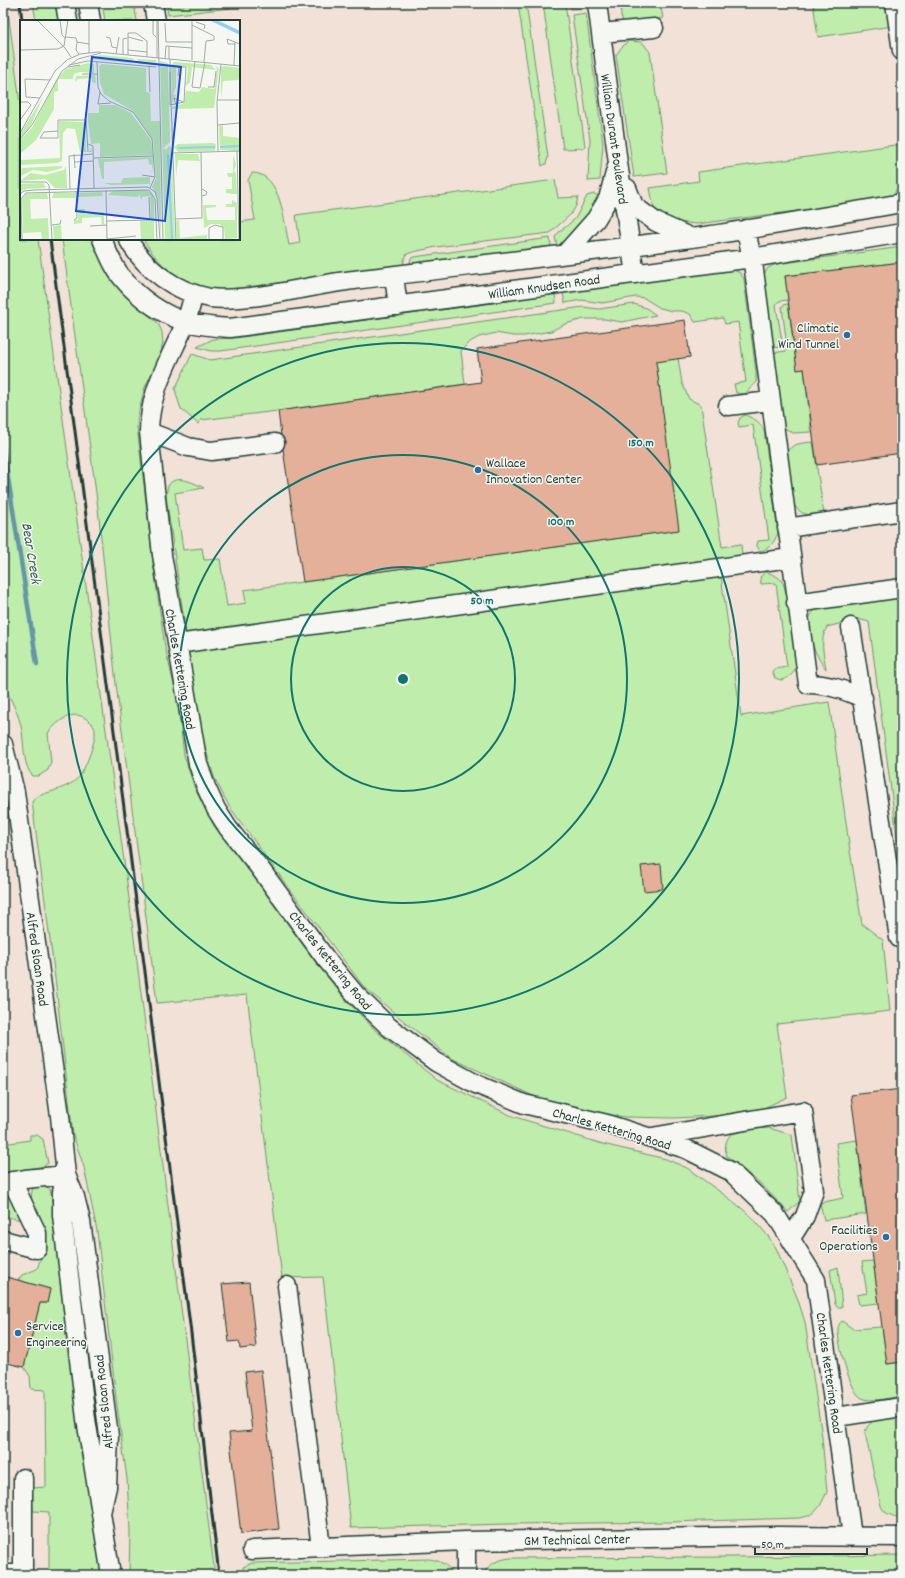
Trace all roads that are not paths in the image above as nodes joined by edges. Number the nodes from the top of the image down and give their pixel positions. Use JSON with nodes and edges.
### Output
{"nodes":[{"id":1,"x":65,"y":3,"type":"edge"},
{"id":2,"x":88,"y":3,"type":"edge"},
{"id":3,"x":153,"y":3,"type":"edge"},
{"id":4,"x":597,"y":3,"type":"edge"},
{"id":5,"x":895,"y":3,"type":"edge"},
{"id":6,"x":68,"y":20,"type":"edge"},
{"id":7,"x":91,"y":20,"type":"edge"},
{"id":8,"x":156,"y":20,"type":"edge"},
{"id":9,"x":654,"y":28,"type":"dead end"},
{"id":10,"x":601,"y":33,"type":"junction"},
{"id":11,"x":902,"y":51,"type":"edge"},
{"id":12,"x":618,"y":163,"type":"junction"},
{"id":13,"x":902,"y":203,"type":"edge"},
{"id":14,"x":746,"y":229,"type":"junction"},
{"id":15,"x":902,"y":233,"type":"edge"},
{"id":16,"x":692,"y":238,"type":"junction"},
{"id":17,"x":102,"y":240,"type":"edge"},
{"id":18,"x":129,"y":240,"type":"edge"},
{"id":19,"x":630,"y":246,"type":"junction"},
{"id":20,"x":565,"y":254,"type":"junction"},
{"id":21,"x":752,"y":258,"type":"junction"},
{"id":22,"x":513,"y":261,"type":"junction"},
{"id":23,"x":635,"y":274,"type":"junction"},
{"id":24,"x":394,"y":276,"type":"junction"},
{"id":25,"x":518,"y":289,"type":"junction"},
{"id":26,"x":194,"y":294,"type":"junction"},
{"id":27,"x":398,"y":306,"type":"junction"},
{"id":28,"x":186,"y":322,"type":"junction"},
{"id":29,"x":770,"y":401,"type":"junction"},
{"id":30,"x":728,"y":406,"type":"dead end"},
{"id":31,"x":149,"y":432,"type":"junction"},
{"id":32,"x":275,"y":443,"type":"dead end"},
{"id":33,"x":902,"y":511,"type":"edge"},
{"id":34,"x":786,"y":528,"type":"junction"},
{"id":35,"x":790,"y":558,"type":"junction"},
{"id":36,"x":902,"y":588,"type":"edge"},
{"id":37,"x":796,"y":603,"type":"junction"},
{"id":38,"x":851,"y":627,"type":"dead end"},
{"id":39,"x":177,"y":644,"type":"junction"},
{"id":40,"x":863,"y":698,"type":"junction"},
{"id":41,"x":3,"y":744,"type":"edge"},
{"id":42,"x":902,"y":938,"type":"edge"},
{"id":43,"x":647,"y":1138,"type":"junction"},
{"id":44,"x":66,"y":1175,"type":"junction"},
{"id":45,"x":7,"y":1182,"type":"edge"},
{"id":46,"x":791,"y":1238,"type":"junction"},
{"id":47,"x":3,"y":1240,"type":"edge"},
{"id":48,"x":287,"y":1286,"type":"dead end"},
{"id":49,"x":902,"y":1407,"type":"edge"},
{"id":50,"x":836,"y":1417,"type":"junction"},
{"id":51,"x":23,"y":1478,"type":"dead end"},
{"id":52,"x":852,"y":1536,"type":"junction"},
{"id":53,"x":902,"y":1537,"type":"edge"},
{"id":54,"x":466,"y":1541,"type":"junction"},
{"id":55,"x":322,"y":1547,"type":"junction"},
{"id":56,"x":252,"y":1550,"type":"dead end"},
{"id":57,"x":3,"y":1574,"type":"edge"},
{"id":58,"x":111,"y":1575,"type":"edge"},
{"id":59,"x":466,"y":1575,"type":"edge"}],
"edges":[{"from":1,"to":6,"type":"lane"},
{"from":2,"to":7,"type":"lane"},
{"from":3,"to":8,"type":"lane"},
{"from":4,"to":10,"type":"lane","name":"William Durant Boulevard"},
{"from":5,"to":11,"type":"lane"},
{"from":9,"to":10,"type":"lane"},
{"from":10,"to":12,"type":"lane","name":"William Durant Boulevard"},
{"from":12,"to":16,"type":"lane"},
{"from":12,"to":19,"type":"lane","name":"William Durant Boulevard"},
{"from":12,"to":20,"type":"lane"},
{"from":13,"to":14,"type":"lane","name":"William Knudsen Road"},
{"from":14,"to":16,"type":"lane","name":"William Knudsen Road"},
{"from":14,"to":21,"type":"lane"},
{"from":15,"to":21,"type":"lane","name":"William Knudsen Road"},
{"from":16,"to":19,"type":"lane","name":"William Knudsen Road"},
{"from":17,"to":28,"type":"lane"},
{"from":18,"to":26,"type":"lane"},
{"from":19,"to":20,"type":"lane","name":"William Knudsen Road"},
{"from":19,"to":23,"type":"lane","name":"William Durant Boulevard"},
{"from":20,"to":22,"type":"lane","name":"William Knudsen Road"},
{"from":21,"to":23,"type":"lane","name":"William Knudsen Road"},
{"from":21,"to":29,"type":"lane"},
{"from":22,"to":24,"type":"lane","name":"William Knudsen Road"},
{"from":22,"to":25,"type":"lane"},
{"from":23,"to":25,"type":"lane","name":"William Knudsen Road"},
{"from":24,"to":26,"type":"lane","name":"William Knudsen Road"},
{"from":24,"to":27,"type":"lane"},
{"from":25,"to":27,"type":"lane","name":"William Knudsen Road"},
{"from":26,"to":28,"type":"lane","name":"Charles Kettering Road"},
{"from":27,"to":28,"type":"lane","name":"William Knudsen Road"},
{"from":28,"to":31,"type":"lane","name":"Charles Kettering Road"},
{"from":29,"to":30,"type":"lane"},
{"from":29,"to":34,"type":"lane"},
{"from":31,"to":32,"type":"lane"},
{"from":31,"to":39,"type":"lane","name":"Charles Kettering Road"},
{"from":33,"to":34,"type":"lane"},
{"from":34,"to":35,"type":"lane"},
{"from":35,"to":37,"type":"lane"},
{"from":35,"to":39,"type":"lane"},
{"from":36,"to":37,"type":"lane"},
{"from":37,"to":40,"type":"lane"},
{"from":38,"to":40,"type":"lane"},
{"from":39,"to":43,"type":"lane","name":"Charles Kettering Road"},
{"from":40,"to":42,"type":"lane"},
{"from":41,"to":44,"type":"lane","name":"Alfred Sloan Road"},
{"from":43,"to":46,"type":"lane","name":"Charles Kettering Road"},
{"from":43,"to":46,"type":"lane"},
{"from":44,"to":45,"type":"lane"},
{"from":44,"to":58,"type":"lane","name":"Alfred Sloan Road"},
{"from":45,"to":47,"type":"lane"},
{"from":46,"to":50,"type":"lane","name":"Charles Kettering Road"},
{"from":48,"to":55,"type":"lane"},
{"from":49,"to":50,"type":"lane"},
{"from":50,"to":52,"type":"lane","name":"Charles Kettering Road"},
{"from":51,"to":57,"type":"lane"},
{"from":52,"to":53,"type":"lane","name":"GM Technical Center"},
{"from":52,"to":54,"type":"lane","name":"GM Technical Center"},
{"from":54,"to":55,"type":"lane","name":"GM Technical Center"},
{"from":54,"to":59,"type":"lane"},
{"from":55,"to":56,"type":"lane","name":"GM Technical Center"}]}
